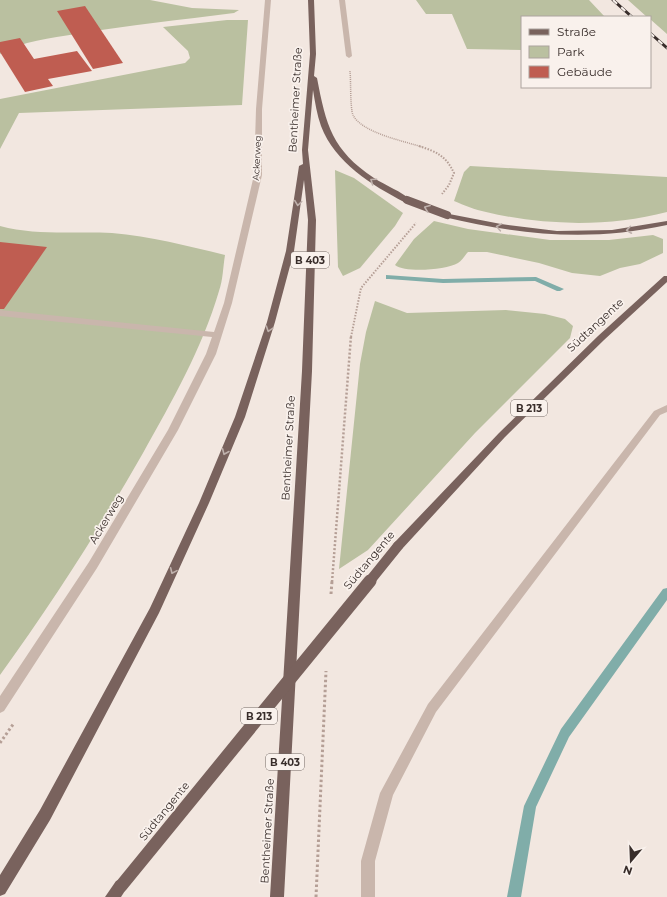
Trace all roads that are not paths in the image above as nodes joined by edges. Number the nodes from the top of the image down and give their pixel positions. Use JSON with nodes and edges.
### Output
{"nodes":[{"id":1,"x":268,"y":0,"type":"edge"},
{"id":2,"x":311,"y":0,"type":"edge"},
{"id":3,"x":342,"y":0,"type":"edge"},
{"id":4,"x":349,"y":56,"type":"road end"},
{"id":5,"x":311,"y":68,"type":"junction"},
{"id":6,"x":305,"y":150,"type":"junction"},
{"id":7,"x":667,"y":223,"type":"edge"},
{"id":8,"x":667,"y":278,"type":"edge"},
{"id":9,"x":0,"y":313,"type":"edge"},
{"id":10,"x":218,"y":335,"type":"junction"},
{"id":11,"x":667,"y":408,"type":"edge"},
{"id":12,"x":0,"y":707,"type":"edge"},
{"id":13,"x":0,"y":888,"type":"edge"},
{"id":14,"x":117,"y":891,"type":"edge"},
{"id":15,"x":277,"y":897,"type":"edge"},
{"id":16,"x":368,"y":897,"type":"edge"}],
"edges":[{"from":1,"to":10,"type":"street","name":"Ackerweg"},
{"from":2,"to":5,"type":"main road","name":"Bentheimer Straße","number":"B 403"},
{"from":3,"to":4,"type":"street"},
{"from":5,"to":6,"type":"main road","name":"Bentheimer Straße","number":"B 403"},
{"from":7,"to":5,"type":"main road","one_way":true,"bridge":true},
{"from":6,"to":13,"type":"main road","one_way":true},
{"from":6,"to":15,"type":"main road","name":"Bentheimer Straße","number":"B 403"},
{"from":8,"to":14,"type":"main road","name":"Südtangente","number":"B 213","bridge":true},
{"from":9,"to":10,"type":"street"},
{"from":10,"to":12,"type":"street","name":"Ackerweg"},
{"from":11,"to":16,"type":"street"}]}
